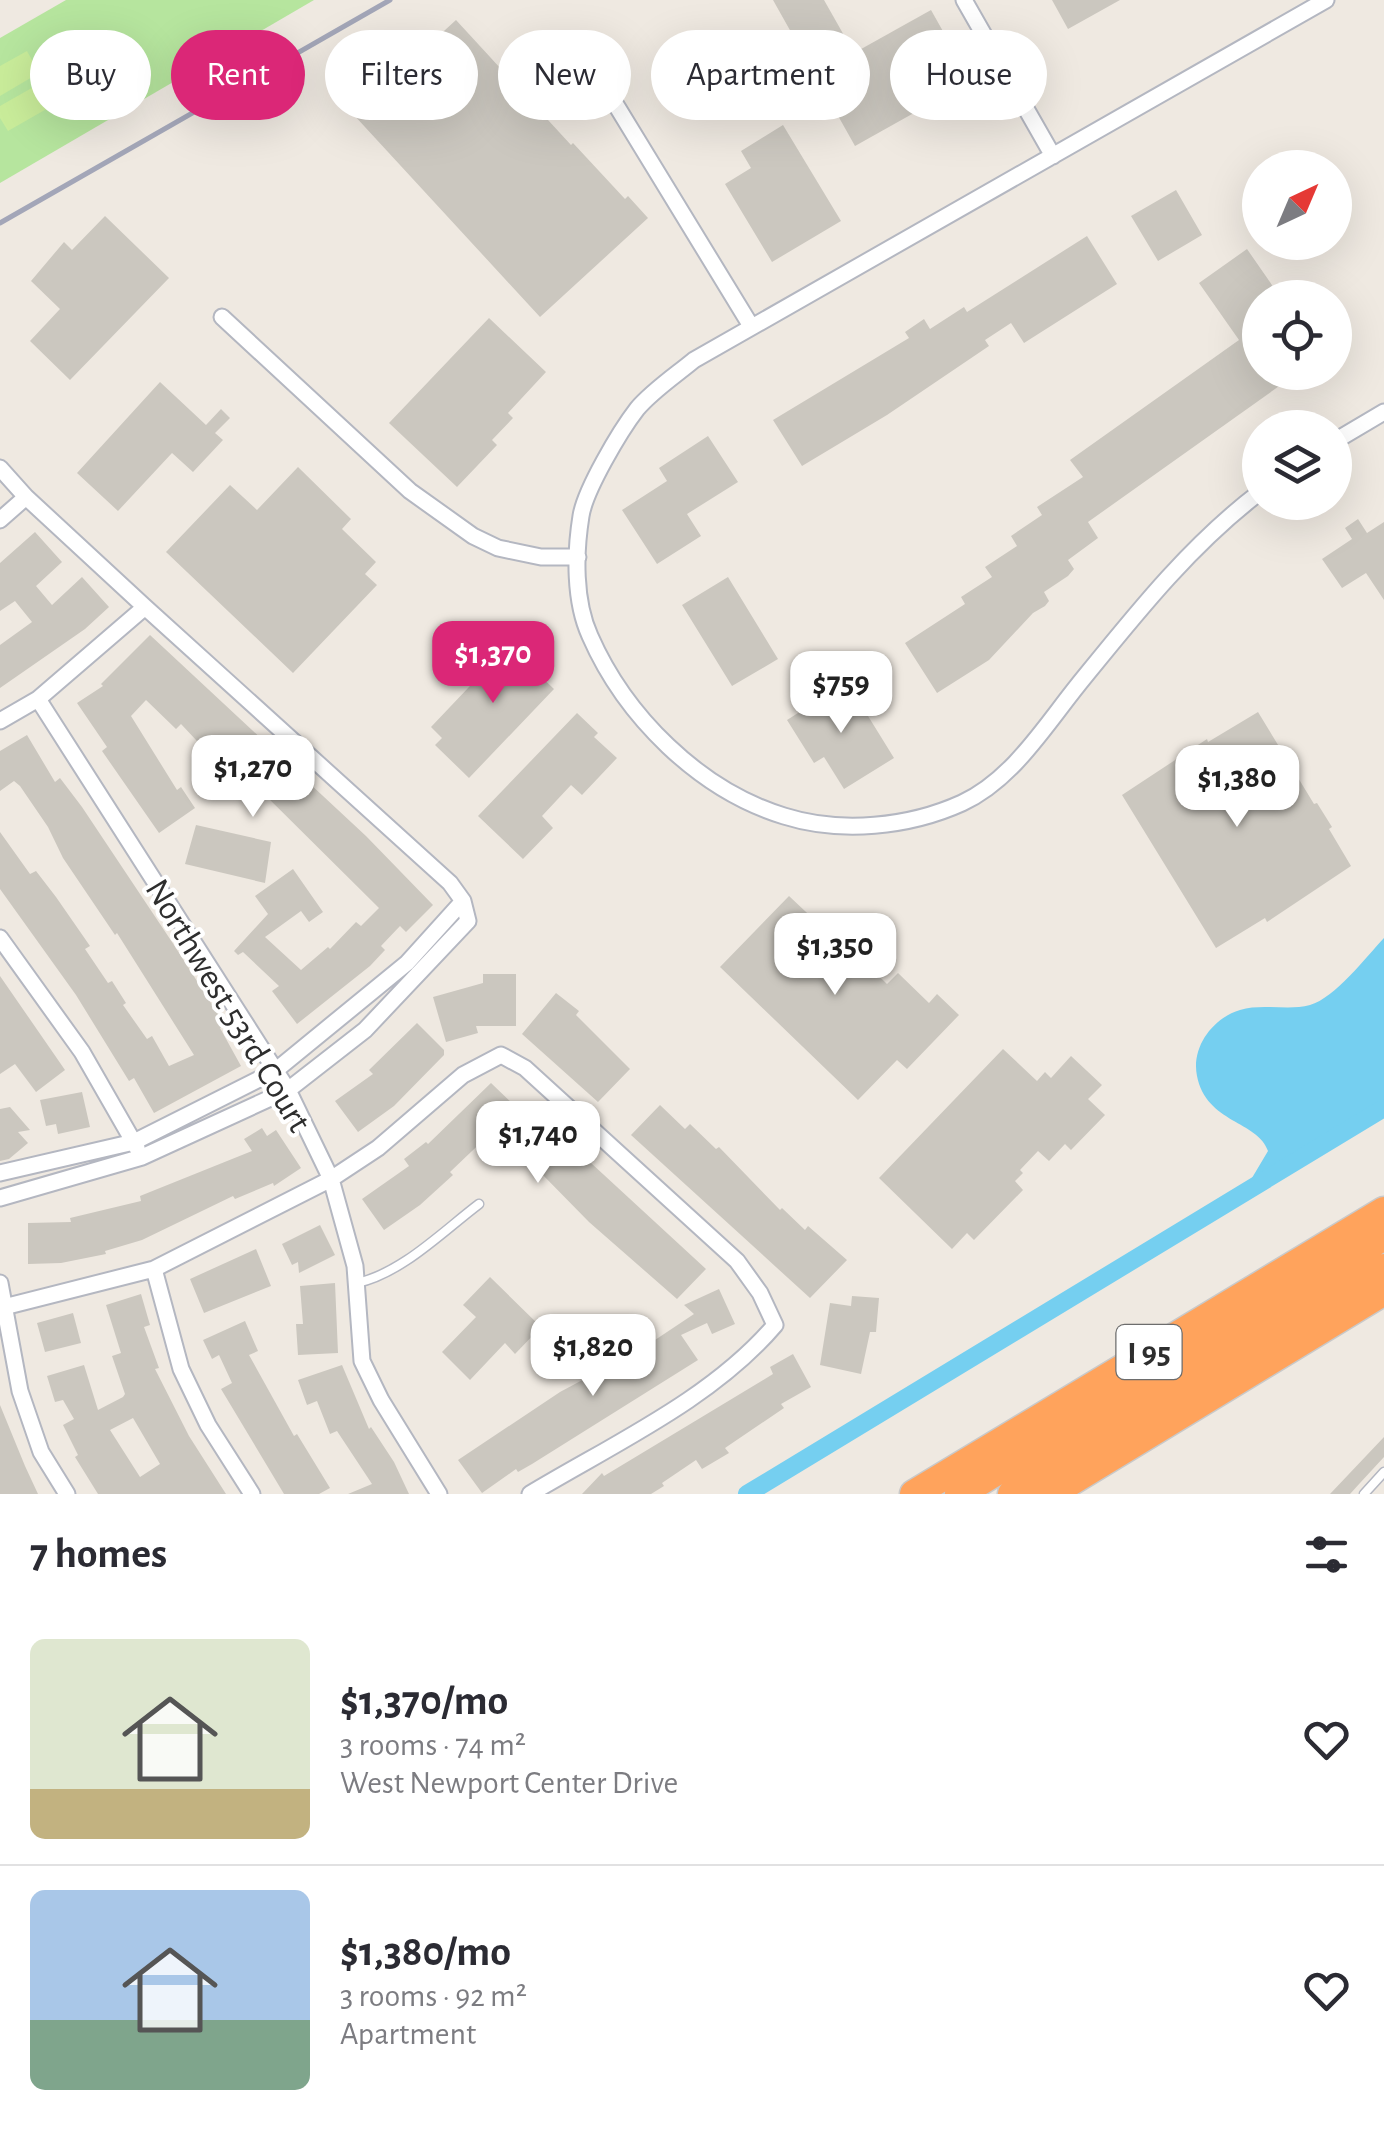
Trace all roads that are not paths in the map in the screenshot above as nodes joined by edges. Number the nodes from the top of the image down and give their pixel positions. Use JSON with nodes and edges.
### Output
{"nodes":[{"id":1,"x":964,"y":0,"type":"edge"},
{"id":2,"x":1326,"y":0,"type":"edge"},
{"id":3,"x":625,"y":120,"type":"edge"},
{"id":4,"x":1053,"y":156,"type":"junction"},
{"id":5,"x":222,"y":316,"type":"dead end"},
{"id":6,"x":751,"y":326,"type":"junction"},
{"id":7,"x":1384,"y":412,"type":"edge"},
{"id":8,"x":1352,"y":431,"type":"edge"},
{"id":9,"x":0,"y":468,"type":"edge"},
{"id":10,"x":26,"y":497,"type":"junction"},
{"id":11,"x":1242,"y":508,"type":"edge"},
{"id":12,"x":0,"y":520,"type":"edge"},
{"id":13,"x":578,"y":557,"type":"junction"},
{"id":14,"x":146,"y":608,"type":"junction"},
{"id":15,"x":38,"y":699,"type":"junction"},
{"id":16,"x":0,"y":722,"type":"edge"},
{"id":17,"x":463,"y":901,"type":"junction"},
{"id":18,"x":0,"y":938,"type":"edge"},
{"id":19,"x":276,"y":1071,"type":"junction"},
{"id":20,"x":288,"y":1090,"type":"junction"},
{"id":21,"x":138,"y":1150,"type":"junction"},
{"id":22,"x":0,"y":1174,"type":"edge"},
{"id":23,"x":330,"y":1179,"type":"junction"},
{"id":24,"x":0,"y":1198,"type":"edge"},
{"id":25,"x":479,"y":1204,"type":"dead end"},
{"id":26,"x":1384,"y":1210,"type":"edge"},
{"id":27,"x":1384,"y":1236,"type":"edge"},
{"id":28,"x":1384,"y":1268,"type":"edge"},
{"id":29,"x":154,"y":1269,"type":"junction"},
{"id":30,"x":0,"y":1283,"type":"edge"},
{"id":31,"x":357,"y":1283,"type":"junction"},
{"id":32,"x":1384,"y":1291,"type":"edge"},
{"id":33,"x":2,"y":1308,"type":"edge"},
{"id":34,"x":1384,"y":1472,"type":"edge"},
{"id":35,"x":67,"y":1494,"type":"edge"},
{"id":36,"x":252,"y":1494,"type":"edge"},
{"id":37,"x":439,"y":1494,"type":"edge"},
{"id":38,"x":530,"y":1494,"type":"edge"},
{"id":39,"x":914,"y":1494,"type":"edge"},
{"id":40,"x":959,"y":1494,"type":"edge"},
{"id":41,"x":1012,"y":1494,"type":"edge"},
{"id":42,"x":1050,"y":1494,"type":"edge"},
{"id":43,"x":1364,"y":1494,"type":"edge"}],
"edges":[{"from":1,"to":4,"type":"street"},
{"from":2,"to":4,"type":"street"},
{"from":3,"to":6,"type":"street"},
{"from":4,"to":6,"type":"street"},
{"from":5,"to":13,"type":"street"},
{"from":6,"to":13,"type":"street"},
{"from":7,"to":8,"type":"street"},
{"from":9,"to":10,"type":"street"},
{"from":10,"to":12,"type":"street"},
{"from":10,"to":14,"type":"street"},
{"from":11,"to":13,"type":"street"},
{"from":14,"to":15,"type":"street"},
{"from":14,"to":17,"type":"street"},
{"from":15,"to":16,"type":"street"},
{"from":15,"to":19,"type":"street","name":"Northwest 53rd Court"},
{"from":17,"to":19,"type":"street"},
{"from":17,"to":20,"type":"street"},
{"from":18,"to":21,"type":"street"},
{"from":19,"to":20,"type":"street","name":"Northwest 53rd Court"},
{"from":19,"to":21,"type":"street"},
{"from":20,"to":21,"type":"street"},
{"from":20,"to":23,"type":"street","name":"Northwest 53rd Court"},
{"from":21,"to":22,"type":"street"},
{"from":21,"to":24,"type":"street"},
{"from":23,"to":29,"type":"street"},
{"from":23,"to":31,"type":"street","name":"Northwest 53rd Court"},
{"from":23,"to":38,"type":"street"},
{"from":25,"to":31,"type":"lane"},
{"from":26,"to":39,"type":"highway","number":"I 95"},
{"from":27,"to":40,"type":"highway"},
{"from":28,"to":41,"type":"highway"},
{"from":29,"to":33,"type":"street"},
{"from":29,"to":36,"type":"street"},
{"from":30,"to":33,"type":"street"},
{"from":31,"to":37,"type":"street","name":"Northwest 53rd Court"},
{"from":32,"to":42,"type":"highway","number":"I 95"},
{"from":33,"to":35,"type":"street"},
{"from":34,"to":43,"type":"lane"}]}
